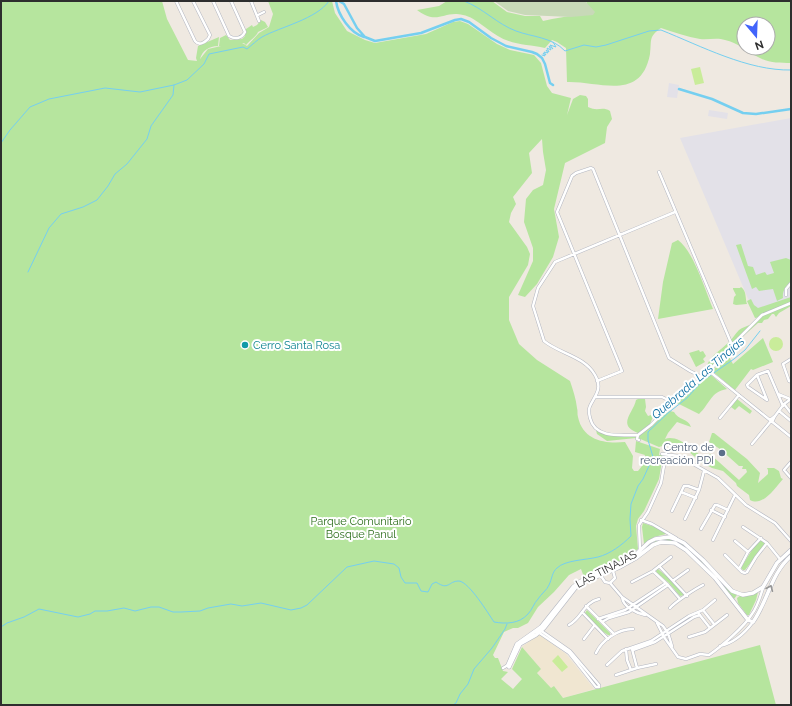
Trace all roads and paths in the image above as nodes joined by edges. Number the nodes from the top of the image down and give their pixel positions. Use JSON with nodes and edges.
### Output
{"nodes":[{"id":1,"x":176,"y":1,"type":"edge"},
{"id":2,"x":193,"y":1,"type":"edge"},
{"id":3,"x":213,"y":1,"type":"edge"},
{"id":4,"x":231,"y":1,"type":"edge"},
{"id":5,"x":251,"y":1,"type":"edge"},
{"id":6,"x":264,"y":12,"type":"dead end"},
{"id":7,"x":258,"y":15,"type":"junction"},
{"id":8,"x":259,"y":20,"type":"dead end"},
{"id":9,"x":659,"y":172,"type":"dead end"},
{"id":10,"x":676,"y":212,"type":"junction"},
{"id":11,"x":620,"y":235,"type":"junction"},
{"id":12,"x":573,"y":254,"type":"junction"},
{"id":13,"x":791,"y":283,"type":"edge"},
{"id":14,"x":786,"y":295,"type":"dead end"},
{"id":15,"x":791,"y":304,"type":"edge"},
{"id":16,"x":732,"y":345,"type":"junction"},
{"id":17,"x":791,"y":359,"type":"edge"},
{"id":18,"x":709,"y":371,"type":"junction"},
{"id":19,"x":757,"y":375,"type":"junction"},
{"id":20,"x":702,"y":377,"type":"junction"},
{"id":21,"x":597,"y":381,"type":"junction"},
{"id":22,"x":791,"y":382,"type":"edge"},
{"id":23,"x":777,"y":393,"type":"junction"},
{"id":24,"x":739,"y":395,"type":"junction"},
{"id":25,"x":596,"y":397,"type":"junction"},
{"id":26,"x":791,"y":399,"type":"edge"},
{"id":27,"x":783,"y":405,"type":"junction"},
{"id":28,"x":670,"y":406,"type":"junction"},
{"id":29,"x":779,"y":411,"type":"junction"},
{"id":30,"x":791,"y":414,"type":"edge"},
{"id":31,"x":720,"y":418,"type":"dead end"},
{"id":32,"x":771,"y":421,"type":"junction"},
{"id":33,"x":791,"y":421,"type":"edge"},
{"id":34,"x":638,"y":435,"type":"junction"},
{"id":35,"x":791,"y":437,"type":"edge"},
{"id":36,"x":639,"y":440,"type":"dead end"},
{"id":37,"x":752,"y":444,"type":"dead end"},
{"id":38,"x":791,"y":462,"type":"edge"},
{"id":39,"x":704,"y":471,"type":"junction"},
{"id":40,"x":791,"y":478,"type":"edge"},
{"id":41,"x":699,"y":490,"type":"junction"},
{"id":42,"x":681,"y":492,"type":"junction"},
{"id":43,"x":735,"y":495,"type":"junction"},
{"id":44,"x":696,"y":498,"type":"junction"},
{"id":45,"x":711,"y":510,"type":"junction"},
{"id":46,"x":728,"y":510,"type":"junction"},
{"id":47,"x":672,"y":511,"type":"dead end"},
{"id":48,"x":725,"y":517,"type":"junction"},
{"id":49,"x":685,"y":519,"type":"dead end"},
{"id":50,"x":641,"y":520,"type":"junction"},
{"id":51,"x":743,"y":527,"type":"dead end"},
{"id":52,"x":665,"y":530,"type":"junction"},
{"id":53,"x":701,"y":530,"type":"dead end"},
{"id":54,"x":666,"y":537,"type":"junction"},
{"id":55,"x":761,"y":538,"type":"junction"},
{"id":56,"x":678,"y":540,"type":"junction"},
{"id":57,"x":713,"y":540,"type":"dead end"},
{"id":58,"x":735,"y":541,"type":"dead end"},
{"id":59,"x":791,"y":541,"type":"edge"},
{"id":60,"x":768,"y":543,"type":"junction"},
{"id":61,"x":791,"y":550,"type":"edge"},
{"id":62,"x":641,"y":552,"type":"junction"},
{"id":63,"x":748,"y":552,"type":"junction"},
{"id":64,"x":726,"y":555,"type":"dead end"},
{"id":65,"x":791,"y":556,"type":"edge"},
{"id":66,"x":671,"y":557,"type":"dead end"},
{"id":67,"x":780,"y":560,"type":"junction"},
{"id":68,"x":659,"y":566,"type":"junction"},
{"id":69,"x":739,"y":569,"type":"junction"},
{"id":70,"x":688,"y":570,"type":"dead end"},
{"id":71,"x":613,"y":571,"type":"junction"},
{"id":72,"x":653,"y":571,"type":"junction"},
{"id":73,"x":601,"y":576,"type":"junction"},
{"id":74,"x":674,"y":580,"type":"junction"},
{"id":75,"x":632,"y":582,"type":"dead end"},
{"id":76,"x":610,"y":583,"type":"junction"},
{"id":77,"x":667,"y":584,"type":"junction"},
{"id":78,"x":703,"y":585,"type":"dead end"},
{"id":79,"x":763,"y":587,"type":"junction"},
{"id":80,"x":740,"y":595,"type":"junction"},
{"id":81,"x":687,"y":596,"type":"junction"},
{"id":82,"x":622,"y":597,"type":"junction"},
{"id":83,"x":599,"y":599,"type":"dead end"},
{"id":84,"x":680,"y":599,"type":"junction"},
{"id":85,"x":715,"y":600,"type":"dead end"},
{"id":86,"x":736,"y":603,"type":"junction"},
{"id":87,"x":632,"y":604,"type":"junction"},
{"id":88,"x":586,"y":606,"type":"junction"},
{"id":89,"x":628,"y":607,"type":"junction"},
{"id":90,"x":636,"y":607,"type":"junction"},
{"id":91,"x":670,"y":608,"type":"dead end"},
{"id":92,"x":632,"y":610,"type":"junction"},
{"id":93,"x":703,"y":610,"type":"junction"},
{"id":94,"x":582,"y":612,"type":"junction"},
{"id":95,"x":699,"y":613,"type":"junction"},
{"id":96,"x":727,"y":615,"type":"dead end"},
{"id":97,"x":647,"y":616,"type":"junction"},
{"id":98,"x":598,"y":619,"type":"junction"},
{"id":99,"x":748,"y":620,"type":"junction"},
{"id":100,"x":602,"y":622,"type":"junction"},
{"id":101,"x":753,"y":622,"type":"junction"},
{"id":102,"x":657,"y":623,"type":"junction"},
{"id":103,"x":714,"y":624,"type":"junction"},
{"id":104,"x":570,"y":625,"type":"dead end"},
{"id":105,"x":594,"y":626,"type":"junction"},
{"id":106,"x":710,"y":628,"type":"junction"},
{"id":107,"x":633,"y":629,"type":"dead end"},
{"id":108,"x":539,"y":631,"type":"junction"},
{"id":109,"x":667,"y":632,"type":"junction"},
{"id":110,"x":614,"y":634,"type":"junction"},
{"id":111,"x":663,"y":635,"type":"junction"},
{"id":112,"x":689,"y":637,"type":"dead end"},
{"id":113,"x":608,"y":639,"type":"junction"},
{"id":114,"x":584,"y":640,"type":"dead end"},
{"id":115,"x":720,"y":646,"type":"junction"},
{"id":116,"x":632,"y":648,"type":"junction"},
{"id":117,"x":672,"y":648,"type":"junction"},
{"id":118,"x":626,"y":649,"type":"junction"},
{"id":119,"x":596,"y":653,"type":"dead end"},
{"id":120,"x":656,"y":664,"type":"dead end"},
{"id":121,"x":607,"y":665,"type":"dead end"},
{"id":122,"x":508,"y":666,"type":"joint"},
{"id":123,"x":503,"y":668,"type":"dead end"},
{"id":124,"x":636,"y":668,"type":"junction"},
{"id":125,"x":631,"y":670,"type":"junction"},
{"id":126,"x":616,"y":675,"type":"dead end"}],
"edges":[{"from":1,"to":2,"type":"street"},
{"from":3,"to":4,"type":"street"},
{"from":5,"to":7,"type":"street"},
{"from":6,"to":7,"type":"street"},
{"from":7,"to":8,"type":"street"},
{"from":9,"to":10,"type":"street"},
{"from":10,"to":11,"type":"street"},
{"from":10,"to":16,"type":"street"},
{"from":11,"to":12,"type":"street"},
{"from":11,"to":12,"type":"street"},
{"from":11,"to":20,"type":"street"},
{"from":12,"to":21,"type":"street"},
{"from":12,"to":21,"type":"street"},
{"from":13,"to":14,"type":"street"},
{"from":15,"to":16,"type":"street"},
{"from":16,"to":18,"type":"street"},
{"from":17,"to":22,"type":"street"},
{"from":18,"to":20,"type":"street"},
{"from":18,"to":24,"type":"street"},
{"from":19,"to":19,"type":"street"},
{"from":19,"to":23,"type":"street"},
{"from":20,"to":28,"type":"street"},
{"from":21,"to":25,"type":"street"},
{"from":23,"to":26,"type":"street"},
{"from":23,"to":27,"type":"street"},
{"from":24,"to":31,"type":"street"},
{"from":24,"to":32,"type":"street"},
{"from":25,"to":28,"type":"street"},
{"from":25,"to":34,"type":"street"},
{"from":26,"to":27,"type":"street"},
{"from":27,"to":29,"type":"street"},
{"from":27,"to":30,"type":"street"},
{"from":28,"to":34,"type":"street"},
{"from":29,"to":32,"type":"street"},
{"from":29,"to":33,"type":"street"},
{"from":32,"to":35,"type":"street"},
{"from":32,"to":37,"type":"street"},
{"from":34,"to":36,"type":"street"},
{"from":38,"to":40,"type":"street"},
{"from":39,"to":41,"type":"street"},
{"from":39,"to":43,"type":"street"},
{"from":39,"to":50,"type":"street","name":"LAS TINAJAS"},
{"from":41,"to":42,"type":"street"},
{"from":41,"to":44,"type":"street"},
{"from":42,"to":44,"type":"street"},
{"from":42,"to":47,"type":"street"},
{"from":43,"to":46,"type":"street"},
{"from":43,"to":59,"type":"street"},
{"from":44,"to":49,"type":"street"},
{"from":45,"to":46,"type":"street"},
{"from":45,"to":48,"type":"street"},
{"from":45,"to":53,"type":"street"},
{"from":46,"to":48,"type":"street"},
{"from":48,"to":57,"type":"street"},
{"from":50,"to":52,"type":"street"},
{"from":50,"to":62,"type":"street","name":"LAS TINAJAS"},
{"from":51,"to":55,"type":"street"},
{"from":52,"to":54,"type":"street"},
{"from":52,"to":56,"type":"street"},
{"from":54,"to":56,"type":"street"},
{"from":54,"to":62,"type":"street"},
{"from":55,"to":60,"type":"street"},
{"from":55,"to":63,"type":"street"},
{"from":56,"to":80,"type":"street"},
{"from":58,"to":63,"type":"street"},
{"from":60,"to":67,"type":"street"},
{"from":60,"to":69,"type":"street"},
{"from":61,"to":67,"type":"street"},
{"from":62,"to":71,"type":"street","name":"LAS TINAJAS"},
{"from":62,"to":86,"type":"street"},
{"from":62,"to":108,"type":"street","name":"LAS TINAJAS"},
{"from":63,"to":69,"type":"street"},
{"from":64,"to":69,"type":"street"},
{"from":101,"to":65,"type":"street","one_way":true},
{"from":66,"to":68,"type":"street"},
{"from":67,"to":79,"type":"street"},
{"from":68,"to":72,"type":"street"},
{"from":68,"to":74,"type":"street"},
{"from":70,"to":74,"type":"street"},
{"from":71,"to":73,"type":"street","name":"LAS TINAJAS"},
{"from":71,"to":76,"type":"street"},
{"from":72,"to":75,"type":"street"},
{"from":72,"to":77,"type":"street"},
{"from":73,"to":76,"type":"street"},
{"from":73,"to":108,"type":"street","name":"LAS TINAJAS"},
{"from":74,"to":81,"type":"street"},
{"from":76,"to":82,"type":"street"},
{"from":77,"to":84,"type":"street"},
{"from":77,"to":87,"type":"street"},
{"from":77,"to":90,"type":"street"},
{"from":78,"to":81,"type":"street"},
{"from":79,"to":80,"type":"street"},
{"from":79,"to":99,"type":"street"},
{"from":80,"to":86,"type":"street"},
{"from":81,"to":84,"type":"street"},
{"from":82,"to":87,"type":"street"},
{"from":82,"to":89,"type":"street"},
{"from":83,"to":88,"type":"street"},
{"from":84,"to":91,"type":"street"},
{"from":85,"to":93,"type":"street"},
{"from":86,"to":99,"type":"street"},
{"from":87,"to":89,"type":"street"},
{"from":87,"to":90,"type":"street"},
{"from":88,"to":94,"type":"street"},
{"from":88,"to":98,"type":"street"},
{"from":89,"to":92,"type":"street"},
{"from":89,"to":98,"type":"street"},
{"from":90,"to":92,"type":"street"},
{"from":90,"to":97,"type":"street"},
{"from":92,"to":97,"type":"street"},
{"from":92,"to":100,"type":"street"},
{"from":93,"to":95,"type":"street"},
{"from":93,"to":103,"type":"street"},
{"from":94,"to":104,"type":"street"},
{"from":94,"to":105,"type":"street"},
{"from":95,"to":106,"type":"street"},
{"from":95,"to":109,"type":"street"},
{"from":96,"to":103,"type":"street"},
{"from":97,"to":102,"type":"street"},
{"from":98,"to":100,"type":"street"},
{"from":99,"to":101,"type":"street"},
{"from":99,"to":115,"type":"street"},
{"from":100,"to":110,"type":"street"},
{"from":101,"to":115,"type":"street"},
{"from":102,"to":109,"type":"street"},
{"from":102,"to":111,"type":"street"},
{"from":103,"to":106,"type":"street"},
{"from":105,"to":113,"type":"street"},
{"from":105,"to":114,"type":"street"},
{"from":106,"to":112,"type":"street"},
{"from":107,"to":110,"type":"street"},
{"from":108,"to":108,"type":"street"},
{"from":108,"to":122,"type":"street","name":"LAS TINAJAS"},
{"from":109,"to":111,"type":"street"},
{"from":109,"to":117,"type":"street"},
{"from":110,"to":113,"type":"street"},
{"from":111,"to":116,"type":"street"},
{"from":111,"to":117,"type":"street"},
{"from":113,"to":119,"type":"street"},
{"from":115,"to":117,"type":"street"},
{"from":116,"to":118,"type":"street"},
{"from":116,"to":124,"type":"street"},
{"from":118,"to":121,"type":"street"},
{"from":118,"to":125,"type":"street"},
{"from":120,"to":124,"type":"street"},
{"from":122,"to":123,"type":"street"},
{"from":124,"to":125,"type":"street"},
{"from":125,"to":126,"type":"street"}]}
